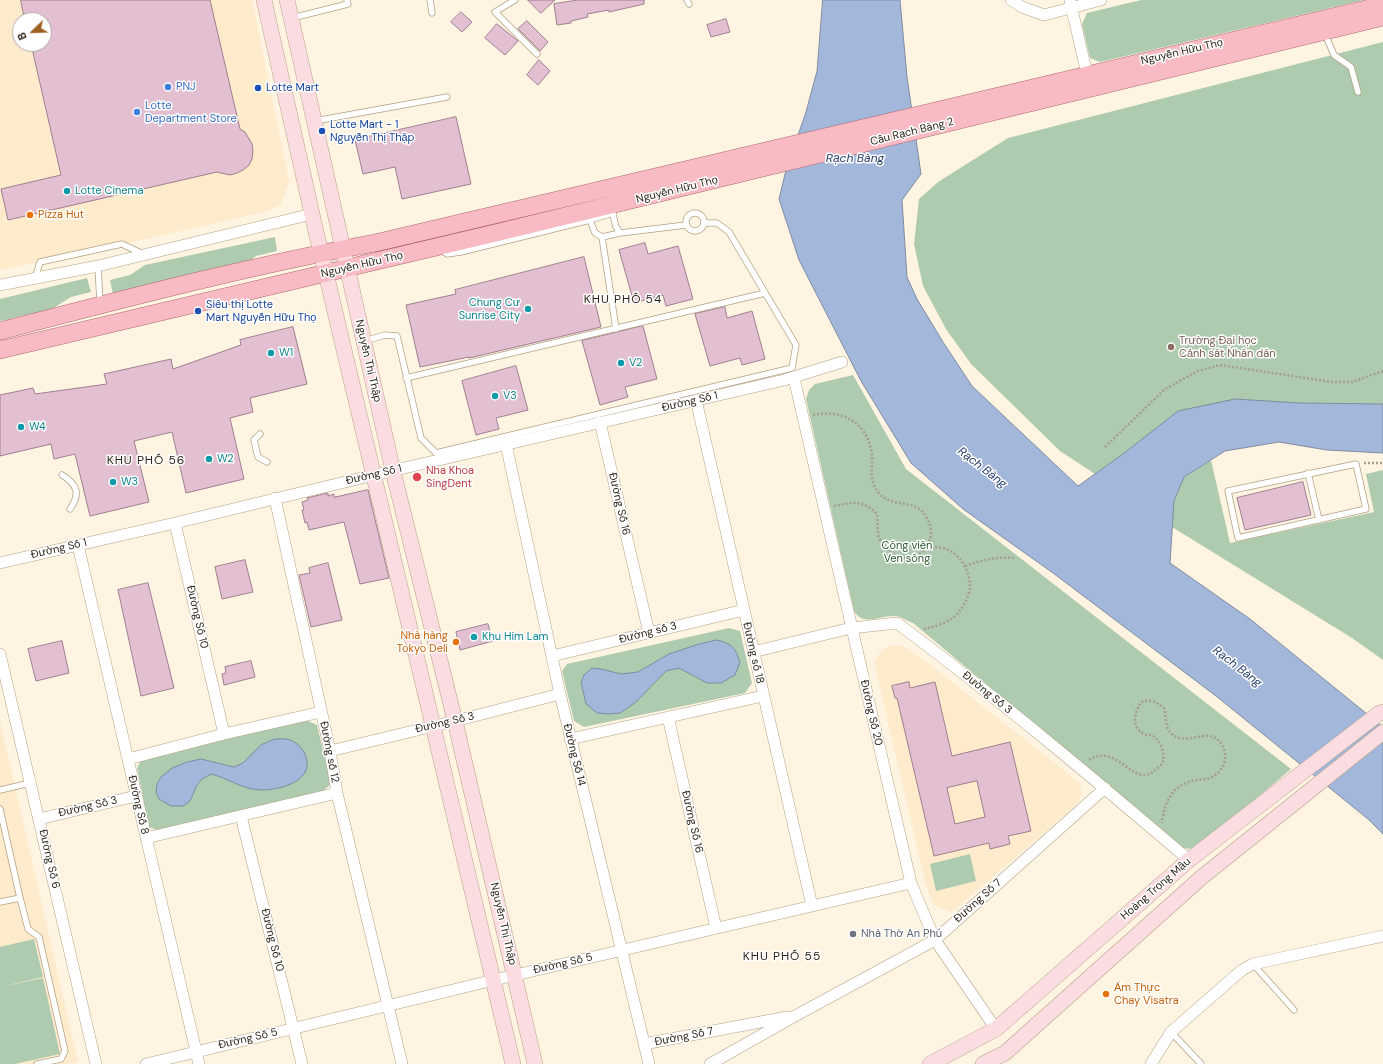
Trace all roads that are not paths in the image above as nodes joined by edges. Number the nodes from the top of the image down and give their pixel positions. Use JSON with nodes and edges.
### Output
{"nodes":[{"id":1,"x":264,"y":0,"type":"edge"},
{"id":2,"x":287,"y":0,"type":"edge"},
{"id":3,"x":347,"y":0,"type":"edge"},
{"id":4,"x":430,"y":0,"type":"edge"},
{"id":5,"x":515,"y":0,"type":"edge"},
{"id":6,"x":1011,"y":0,"type":"edge"},
{"id":7,"x":1101,"y":0,"type":"edge"},
{"id":8,"x":1071,"y":4,"type":"edge"},
{"id":9,"x":1383,"y":5,"type":"edge"},
{"id":10,"x":432,"y":13,"type":"dead end"},
{"id":11,"x":1383,"y":17,"type":"edge"},
{"id":12,"x":291,"y":18,"type":"junction"},
{"id":13,"x":1324,"y":32,"type":"junction"},
{"id":14,"x":538,"y":54,"type":"dead end"},
{"id":15,"x":1087,"y":74,"type":"junction"},
{"id":16,"x":1358,"y":92,"type":"dead end"},
{"id":17,"x":447,"y":97,"type":"dead end"},
{"id":18,"x":982,"y":108,"type":"junction"},
{"id":19,"x":314,"y":121,"type":"junction"},
{"id":20,"x":722,"y":171,"type":"junction"},
{"id":21,"x":614,"y":208,"type":"junction"},
{"id":22,"x":588,"y":216,"type":"junction"},
{"id":23,"x":336,"y":218,"type":"junction"},
{"id":24,"x":313,"y":219,"type":"junction"},
{"id":25,"x":705,"y":223,"type":"junction"},
{"id":26,"x":686,"y":225,"type":"junction"},
{"id":27,"x":620,"y":233,"type":"junction"},
{"id":28,"x":602,"y":237,"type":"junction"},
{"id":29,"x":343,"y":249,"type":"junction"},
{"id":30,"x":321,"y":252,"type":"junction"},
{"id":31,"x":146,"y":254,"type":"junction"},
{"id":32,"x":98,"y":266,"type":"junction"},
{"id":33,"x":348,"y":269,"type":"junction"},
{"id":34,"x":326,"y":274,"type":"junction"},
{"id":35,"x":35,"y":278,"type":"junction"},
{"id":36,"x":0,"y":285,"type":"edge"},
{"id":37,"x":353,"y":292,"type":"junction"},
{"id":38,"x":765,"y":293,"type":"junction"},
{"id":39,"x":331,"y":296,"type":"junction"},
{"id":40,"x":100,"y":305,"type":"junction"},
{"id":41,"x":616,"y":329,"type":"junction"},
{"id":42,"x":0,"y":331,"type":"edge"},
{"id":43,"x":364,"y":340,"type":"junction"},
{"id":44,"x":0,"y":350,"type":"edge"},
{"id":45,"x":842,"y":362,"type":"dead end"},
{"id":46,"x":782,"y":377,"type":"junction"},
{"id":47,"x":406,"y":378,"type":"junction"},
{"id":48,"x":696,"y":400,"type":"junction"},
{"id":49,"x":600,"y":422,"type":"junction"},
{"id":50,"x":260,"y":434,"type":"dead end"},
{"id":51,"x":506,"y":444,"type":"junction"},
{"id":52,"x":267,"y":462,"type":"dead end"},
{"id":53,"x":393,"y":471,"type":"junction"},
{"id":54,"x":1308,"y":473,"type":"junction"},
{"id":55,"x":62,"y":475,"type":"dead end"},
{"id":56,"x":374,"y":475,"type":"junction"},
{"id":57,"x":275,"y":498,"type":"junction"},
{"id":58,"x":70,"y":509,"type":"dead end"},
{"id":59,"x":1319,"y":520,"type":"junction"},
{"id":60,"x":175,"y":523,"type":"junction"},
{"id":61,"x":78,"y":545,"type":"junction"},
{"id":62,"x":0,"y":563,"type":"edge"},
{"id":63,"x":744,"y":610,"type":"junction"},
{"id":64,"x":851,"y":628,"type":"junction"},
{"id":65,"x":648,"y":632,"type":"junction"},
{"id":66,"x":753,"y":652,"type":"junction"},
{"id":67,"x":0,"y":654,"type":"edge"},
{"id":68,"x":552,"y":656,"type":"junction"},
{"id":69,"x":560,"y":694,"type":"junction"},
{"id":70,"x":763,"y":696,"type":"junction"},
{"id":71,"x":321,"y":712,"type":"junction"},
{"id":72,"x":1383,"y":712,"type":"edge"},
{"id":73,"x":668,"y":717,"type":"junction"},
{"id":74,"x":455,"y":721,"type":"junction"},
{"id":75,"x":433,"y":725,"type":"junction"},
{"id":76,"x":1383,"y":732,"type":"edge"},
{"id":77,"x":224,"y":734,"type":"junction"},
{"id":78,"x":570,"y":739,"type":"junction"},
{"id":79,"x":330,"y":750,"type":"junction"},
{"id":80,"x":128,"y":759,"type":"junction"},
{"id":81,"x":30,"y":783,"type":"junction"},
{"id":82,"x":1105,"y":788,"type":"junction"},
{"id":83,"x":0,"y":790,"type":"edge"},
{"id":84,"x":337,"y":793,"type":"junction"},
{"id":85,"x":136,"y":796,"type":"junction"},
{"id":86,"x":0,"y":809,"type":"edge"},
{"id":87,"x":241,"y":816,"type":"junction"},
{"id":88,"x":40,"y":819,"type":"junction"},
{"id":89,"x":146,"y":838,"type":"junction"},
{"id":90,"x":1189,"y":860,"type":"junction"},
{"id":91,"x":911,"y":883,"type":"junction"},
{"id":92,"x":20,"y":898,"type":"junction"},
{"id":93,"x":0,"y":902,"type":"edge"},
{"id":94,"x":812,"y":906,"type":"junction"},
{"id":95,"x":716,"y":928,"type":"junction"},
{"id":96,"x":1383,"y":936,"type":"edge"},
{"id":97,"x":935,"y":940,"type":"junction"},
{"id":98,"x":622,"y":951,"type":"junction"},
{"id":99,"x":1253,"y":964,"type":"junction"},
{"id":100,"x":515,"y":976,"type":"junction"},
{"id":101,"x":494,"y":980,"type":"junction"},
{"id":102,"x":388,"y":1005,"type":"junction"},
{"id":103,"x":1294,"y":1010,"type":"dead end"},
{"id":104,"x":795,"y":1016,"type":"junction"},
{"id":105,"x":294,"y":1029,"type":"junction"},
{"id":106,"x":996,"y":1029,"type":"junction"},
{"id":107,"x":1171,"y":1032,"type":"junction"},
{"id":108,"x":644,"y":1044,"type":"junction"},
{"id":109,"x":196,"y":1051,"type":"junction"},
{"id":110,"x":1004,"y":1058,"type":"edge"},
{"id":111,"x":37,"y":1064,"type":"edge"},
{"id":112,"x":96,"y":1064,"type":"edge"},
{"id":113,"x":146,"y":1064,"type":"edge"},
{"id":114,"x":200,"y":1064,"type":"edge"},
{"id":115,"x":302,"y":1064,"type":"edge"},
{"id":116,"x":402,"y":1064,"type":"edge"},
{"id":117,"x":513,"y":1064,"type":"edge"},
{"id":118,"x":535,"y":1064,"type":"edge"},
{"id":119,"x":649,"y":1064,"type":"edge"},
{"id":120,"x":710,"y":1064,"type":"edge"},
{"id":121,"x":930,"y":1064,"type":"edge"},
{"id":122,"x":983,"y":1064,"type":"edge"},
{"id":123,"x":1151,"y":1064,"type":"edge"},
{"id":124,"x":1201,"y":1064,"type":"edge"}],
"edges":[{"from":1,"to":24,"type":"main road","name":"Nguyễn Thị Thập"},
{"from":2,"to":12,"type":"main road","name":"Nguyễn Thị Thập"},
{"from":3,"to":12,"type":"lane"},
{"from":4,"to":10,"type":"lane"},
{"from":5,"to":14,"type":"lane"},
{"from":6,"to":8,"type":"street"},
{"from":7,"to":8,"type":"street"},
{"from":8,"to":15,"type":"street"},
{"from":9,"to":15,"type":"main road","name":"Nguyễn Hữu Thọ"},
{"from":11,"to":13,"type":"main road","name":"Nguyễn Hữu Thọ"},
{"from":12,"to":19,"type":"main road","name":"Nguyễn Thị Thập"},
{"from":13,"to":16,"type":"lane"},
{"from":13,"to":18,"type":"main road","name":"Nguyễn Hữu Thọ"},
{"from":15,"to":18,"type":"main road","name":"Nguyễn Hữu Thọ"},
{"from":17,"to":19,"type":"lane"},
{"from":18,"to":20,"type":"main road","name":"Cầu Rạch Bàng 2"},
{"from":19,"to":23,"type":"main road","name":"Nguyễn Thị Thập"},
{"from":20,"to":21,"type":"main road","name":"Nguyễn Hữu Thọ"},
{"from":20,"to":29,"type":"main road","name":"Nguyễn Hữu Thọ"},
{"from":21,"to":22,"type":"main road","name":"Nguyễn Hữu Thọ"},
{"from":21,"to":27,"type":"lane"},
{"from":22,"to":28,"type":"lane"},
{"from":22,"to":33,"type":"main road","name":"Nguyễn Hữu Thọ"},
{"from":23,"to":24,"type":"main road"},
{"from":23,"to":29,"type":"main road","name":"Nguyễn Thị Thập"},
{"from":24,"to":30,"type":"main road","name":"Nguyễn Thị Thập"},
{"from":24,"to":31,"type":"street"},
{"from":25,"to":26,"type":"lane"},
{"from":25,"to":26,"type":"lane"},
{"from":25,"to":38,"type":"lane"},
{"from":26,"to":27,"type":"lane"},
{"from":27,"to":28,"type":"lane"},
{"from":28,"to":41,"type":"lane"},
{"from":29,"to":30,"type":"main road","name":"Nguyễn Hữu Thọ"},
{"from":29,"to":33,"type":"main road","name":"Nguyễn Thị Thập"},
{"from":30,"to":34,"type":"main road","name":"Nguyễn Thị Thập"},
{"from":30,"to":40,"type":"main road","name":"Nguyễn Hữu Thọ"},
{"from":31,"to":32,"type":"street"},
{"from":31,"to":35,"type":"lane"},
{"from":32,"to":35,"type":"street"},
{"from":32,"to":40,"type":"lane"},
{"from":33,"to":34,"type":"main road","name":"Nguyễn Hữu Thọ"},
{"from":33,"to":37,"type":"main road","name":"Nguyễn Thị Thập"},
{"from":34,"to":39,"type":"main road","name":"Nguyễn Thị Thập"},
{"from":34,"to":44,"type":"main road","name":"Nguyễn Hữu Thọ"},
{"from":35,"to":36,"type":"street"},
{"from":37,"to":39,"type":"main road"},
{"from":37,"to":43,"type":"main road","name":"Nguyễn Thị Thập"},
{"from":38,"to":41,"type":"lane"},
{"from":38,"to":46,"type":"lane"},
{"from":39,"to":56,"type":"main road","name":"Nguyễn Thị Thập"},
{"from":40,"to":42,"type":"main road","name":"Nguyễn Hữu Thọ"},
{"from":41,"to":47,"type":"lane"},
{"from":43,"to":47,"type":"lane"},
{"from":43,"to":53,"type":"main road","name":"Nguyễn Thị Thập"},
{"from":45,"to":46,"type":"street","name":"Đường Số 1"},
{"from":46,"to":47,"type":"lane"},
{"from":46,"to":48,"type":"street","name":"Đường Số 1"},
{"from":46,"to":64,"type":"street","name":"Đường Số 20"},
{"from":48,"to":49,"type":"street","name":"Đường Số 1"},
{"from":48,"to":63,"type":"street","name":"Đường số 18"},
{"from":49,"to":51,"type":"street","name":"Đường Số 1"},
{"from":49,"to":65,"type":"street","name":"Đường Số 16"},
{"from":50,"to":52,"type":"lane"},
{"from":51,"to":53,"type":"street","name":"Đường Số 1"},
{"from":51,"to":68,"type":"street","name":"Đường Số 14"},
{"from":53,"to":56,"type":"street","name":"Đường Số 1"},
{"from":53,"to":74,"type":"main road","name":"Nguyễn Thị Thập"},
{"from":54,"to":59,"type":"lane"},
{"from":54,"to":59,"type":"lane"},
{"from":54,"to":59,"type":"lane"},
{"from":55,"to":58,"type":"lane"},
{"from":56,"to":57,"type":"street","name":"Đường Số 1"},
{"from":56,"to":75,"type":"main road","name":"Nguyễn Thị Thập"},
{"from":57,"to":60,"type":"street","name":"Đường Số 1"},
{"from":57,"to":71,"type":"street","name":"Đường số 12"},
{"from":60,"to":61,"type":"street","name":"Đường Số 1"},
{"from":60,"to":77,"type":"street","name":"Đường Số 10"},
{"from":61,"to":62,"type":"street","name":"Đường Số 1"},
{"from":61,"to":80,"type":"street","name":"Đường Số 8"},
{"from":63,"to":65,"type":"street","name":"Đường số 3"},
{"from":63,"to":66,"type":"street","name":"Đường số 18"},
{"from":64,"to":66,"type":"street","name":"Đường Số 3"},
{"from":64,"to":82,"type":"street","name":"Đường Số 3"},
{"from":64,"to":91,"type":"street","name":"Đường Số 20"},
{"from":65,"to":68,"type":"street","name":"Đường số 3"},
{"from":66,"to":70,"type":"street","name":"Đường số 18"},
{"from":67,"to":81,"type":"street","name":"Đường Số 6"},
{"from":68,"to":69,"type":"street","name":"Đường Số 14"},
{"from":69,"to":74,"type":"street","name":"Đường Số 3"},
{"from":69,"to":78,"type":"street","name":"Đường Số 14"},
{"from":70,"to":73,"type":"street"},
{"from":70,"to":94,"type":"street","name":"Đường số 18"},
{"from":71,"to":77,"type":"street"},
{"from":71,"to":79,"type":"street","name":"Đường số 12"},
{"from":72,"to":90,"type":"main road","name":"Hoàng Trọng Mậu"},
{"from":73,"to":78,"type":"street"},
{"from":73,"to":95,"type":"street","name":"Đường Số 16"},
{"from":74,"to":75,"type":"street","name":"Đường Số 3"},
{"from":74,"to":100,"type":"main road","name":"Nguyễn Thị Thập"},
{"from":75,"to":79,"type":"street","name":"Đường Số 3"},
{"from":75,"to":101,"type":"main road","name":"Nguyễn Thị Thập"},
{"from":76,"to":110,"type":"main road","name":"Hoàng Trọng Mậu"},
{"from":77,"to":80,"type":"street"},
{"from":78,"to":98,"type":"street","name":"Đường Số 14"},
{"from":79,"to":84,"type":"street","name":"Đường số 12"},
{"from":80,"to":85,"type":"street","name":"Đường Số 8"},
{"from":81,"to":83,"type":"lane"},
{"from":81,"to":88,"type":"street","name":"Đường Số 6"},
{"from":82,"to":90,"type":"street","name":"Đường Số 3"},
{"from":82,"to":97,"type":"street","name":"Đường Số 7"},
{"from":84,"to":87,"type":"street"},
{"from":84,"to":102,"type":"street","name":"Đường số 12"},
{"from":85,"to":88,"type":"street","name":"Đường Số 3"},
{"from":85,"to":89,"type":"street","name":"Đường Số 8"},
{"from":86,"to":92,"type":"lane"},
{"from":87,"to":89,"type":"street"},
{"from":87,"to":105,"type":"street","name":"Đường Số 10"},
{"from":88,"to":112,"type":"street","name":"Đường Số 6"},
{"from":89,"to":109,"type":"street","name":"Đường Số 8"},
{"from":90,"to":106,"type":"main road","name":"Hoàng Trọng Mậu"},
{"from":91,"to":94,"type":"street","name":"Đường Số 5"},
{"from":91,"to":97,"type":"street","name":"Đường Số 20"},
{"from":92,"to":93,"type":"lane"},
{"from":92,"to":111,"type":"lane"},
{"from":94,"to":95,"type":"street","name":"Đường Số 5"},
{"from":95,"to":98,"type":"street","name":"Đường Số 5"},
{"from":96,"to":99,"type":"street"},
{"from":97,"to":104,"type":"street","name":"Đường Số 7"},
{"from":97,"to":106,"type":"street","name":"Đường Số 20"},
{"from":98,"to":100,"type":"street","name":"Đường Số 5"},
{"from":98,"to":108,"type":"street","name":"Đường Số 14"},
{"from":99,"to":103,"type":"lane"},
{"from":99,"to":107,"type":"street"},
{"from":100,"to":101,"type":"street","name":"Đường Số 5"},
{"from":100,"to":118,"type":"main road","name":"Nguyễn Thị Thập"},
{"from":101,"to":102,"type":"street","name":"Đường Số 5"},
{"from":101,"to":117,"type":"main road"},
{"from":102,"to":105,"type":"street","name":"Đường Số 5"},
{"from":102,"to":116,"type":"street"},
{"from":104,"to":108,"type":"street","name":"Đường Số 7"},
{"from":104,"to":120,"type":"street","name":"Đường Số 7"},
{"from":105,"to":109,"type":"street","name":"Đường Số 5"},
{"from":105,"to":115,"type":"street","name":"Đường Số 10"},
{"from":106,"to":110,"type":"main road"},
{"from":106,"to":121,"type":"main road","name":"Hoàng Trọng Mậu"},
{"from":107,"to":123,"type":"street"},
{"from":107,"to":124,"type":"lane"},
{"from":108,"to":119,"type":"street","name":"Đường Số 14"},
{"from":109,"to":113,"type":"street","name":"Đường Số 5"},
{"from":109,"to":114,"type":"street","name":"Đường Số 8"},
{"from":110,"to":122,"type":"main road","name":"Hoàng Trọng Mậu"}]}
